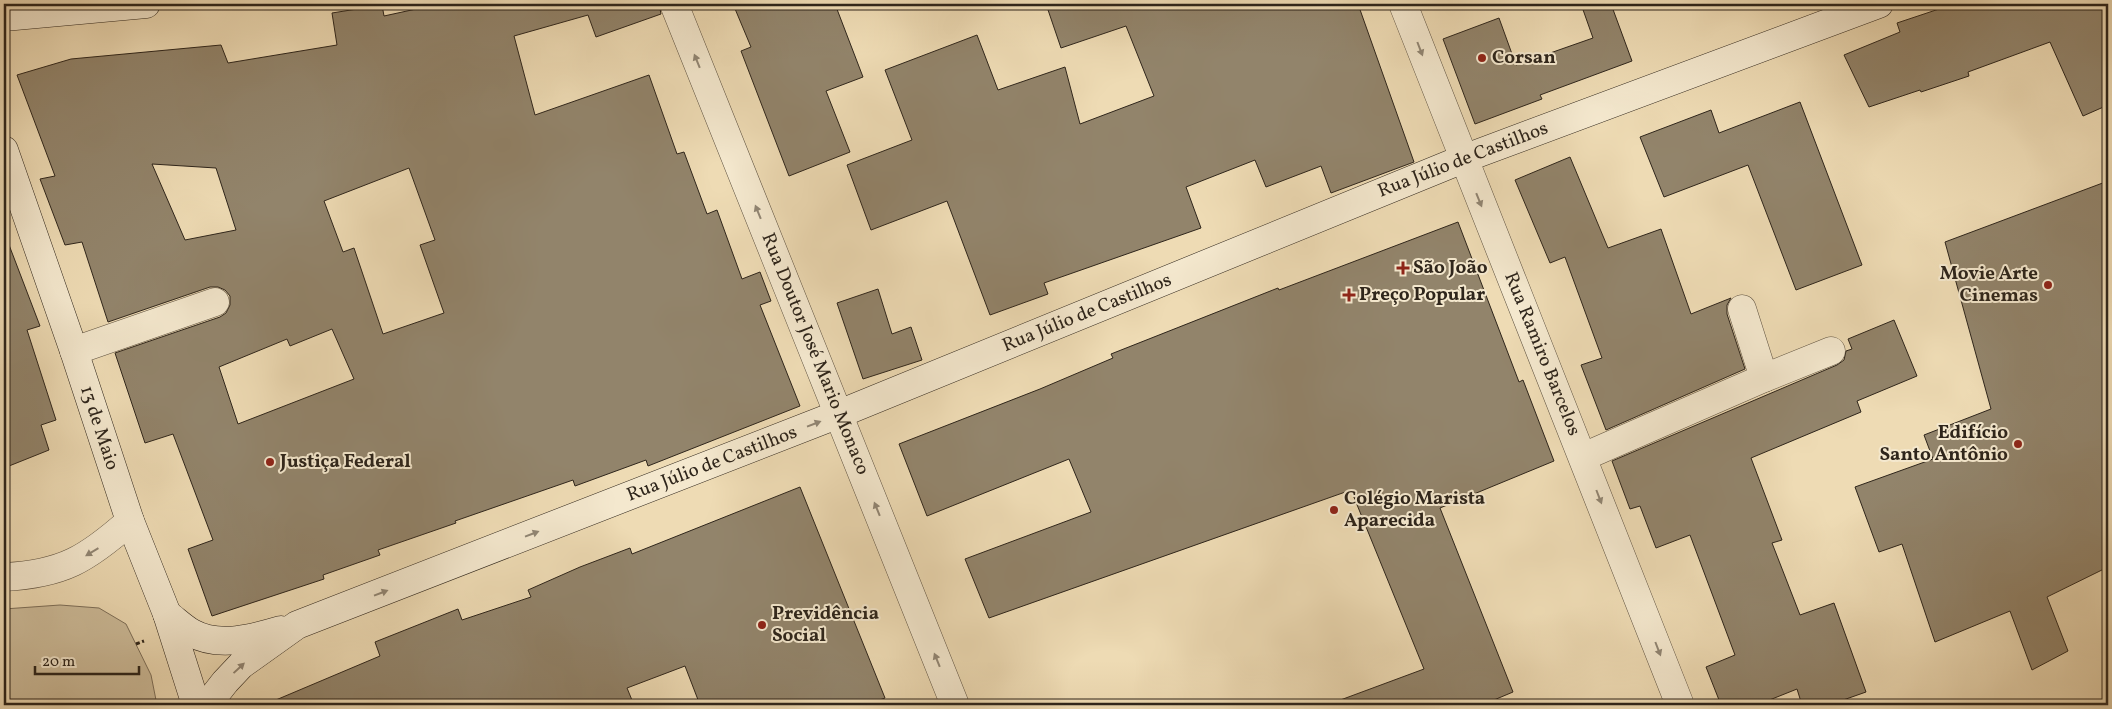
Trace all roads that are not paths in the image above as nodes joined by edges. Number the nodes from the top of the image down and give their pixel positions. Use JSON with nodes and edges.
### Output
{"nodes":[{"id":1,"x":146,"y":4,"type":"edge"},
{"id":2,"x":674,"y":4,"type":"edge"},
{"id":3,"x":1402,"y":4,"type":"edge"},
{"id":4,"x":1879,"y":4,"type":"edge"},
{"id":5,"x":4,"y":17,"type":"edge"},
{"id":6,"x":4,"y":150,"type":"edge"},
{"id":7,"x":1463,"y":159,"type":"junction"},
{"id":8,"x":215,"y":302,"type":"dead end"},
{"id":9,"x":1742,"y":309,"type":"dead end"},
{"id":10,"x":74,"y":351,"type":"junction"},
{"id":11,"x":1831,"y":351,"type":"dead end"},
{"id":12,"x":1764,"y":378,"type":"junction"},
{"id":13,"x":839,"y":414,"type":"junction"},
{"id":14,"x":1583,"y":457,"type":"junction"},
{"id":15,"x":130,"y":521,"type":"junction"},
{"id":16,"x":4,"y":577,"type":"edge"},
{"id":17,"x":167,"y":614,"type":"junction"},
{"id":18,"x":297,"y":625,"type":"junction"},
{"id":19,"x":196,"y":705,"type":"edge"},
{"id":20,"x":207,"y":705,"type":"edge"},
{"id":21,"x":955,"y":705,"type":"edge"},
{"id":22,"x":1680,"y":705,"type":"edge"}],
"edges":[{"from":1,"to":5,"type":"main road"},
{"from":13,"to":2,"type":"main road","name":"Rua Doutor José Mario Monaco","one_way":true},
{"from":3,"to":7,"type":"main road","name":"Rua Ramiro Barcelos","one_way":true},
{"from":4,"to":7,"type":"main road","name":"Rua Júlio de Castilhos"},
{"from":6,"to":10,"type":"main road","name":"13 de Maio"},
{"from":7,"to":13,"type":"main road","name":"Rua Júlio de Castilhos"},
{"from":7,"to":14,"type":"main road","name":"Rua Ramiro Barcelos","one_way":true},
{"from":8,"to":10,"type":"main road"},
{"from":9,"to":12,"type":"main road"},
{"from":10,"to":15,"type":"main road","name":"13 de Maio"},
{"from":11,"to":12,"type":"main road"},
{"from":12,"to":14,"type":"main road"},
{"from":18,"to":13,"type":"main road","name":"Rua Júlio de Castilhos","one_way":true},
{"from":21,"to":13,"type":"main road","name":"Rua Doutor José Mario Monaco","one_way":true},
{"from":14,"to":22,"type":"main road","name":"Rua Ramiro Barcelos","one_way":true},
{"from":15,"to":16,"type":"main road","one_way":true},
{"from":15,"to":17,"type":"main road","name":"13 de Maio"},
{"from":17,"to":18,"type":"main road","name":"Rua Júlio de Castilhos"},
{"from":17,"to":19,"type":"main road","name":"13 de Maio"},
{"from":20,"to":18,"type":"main road","name":"Rua Júlio de Castilhos","one_way":true}]}
